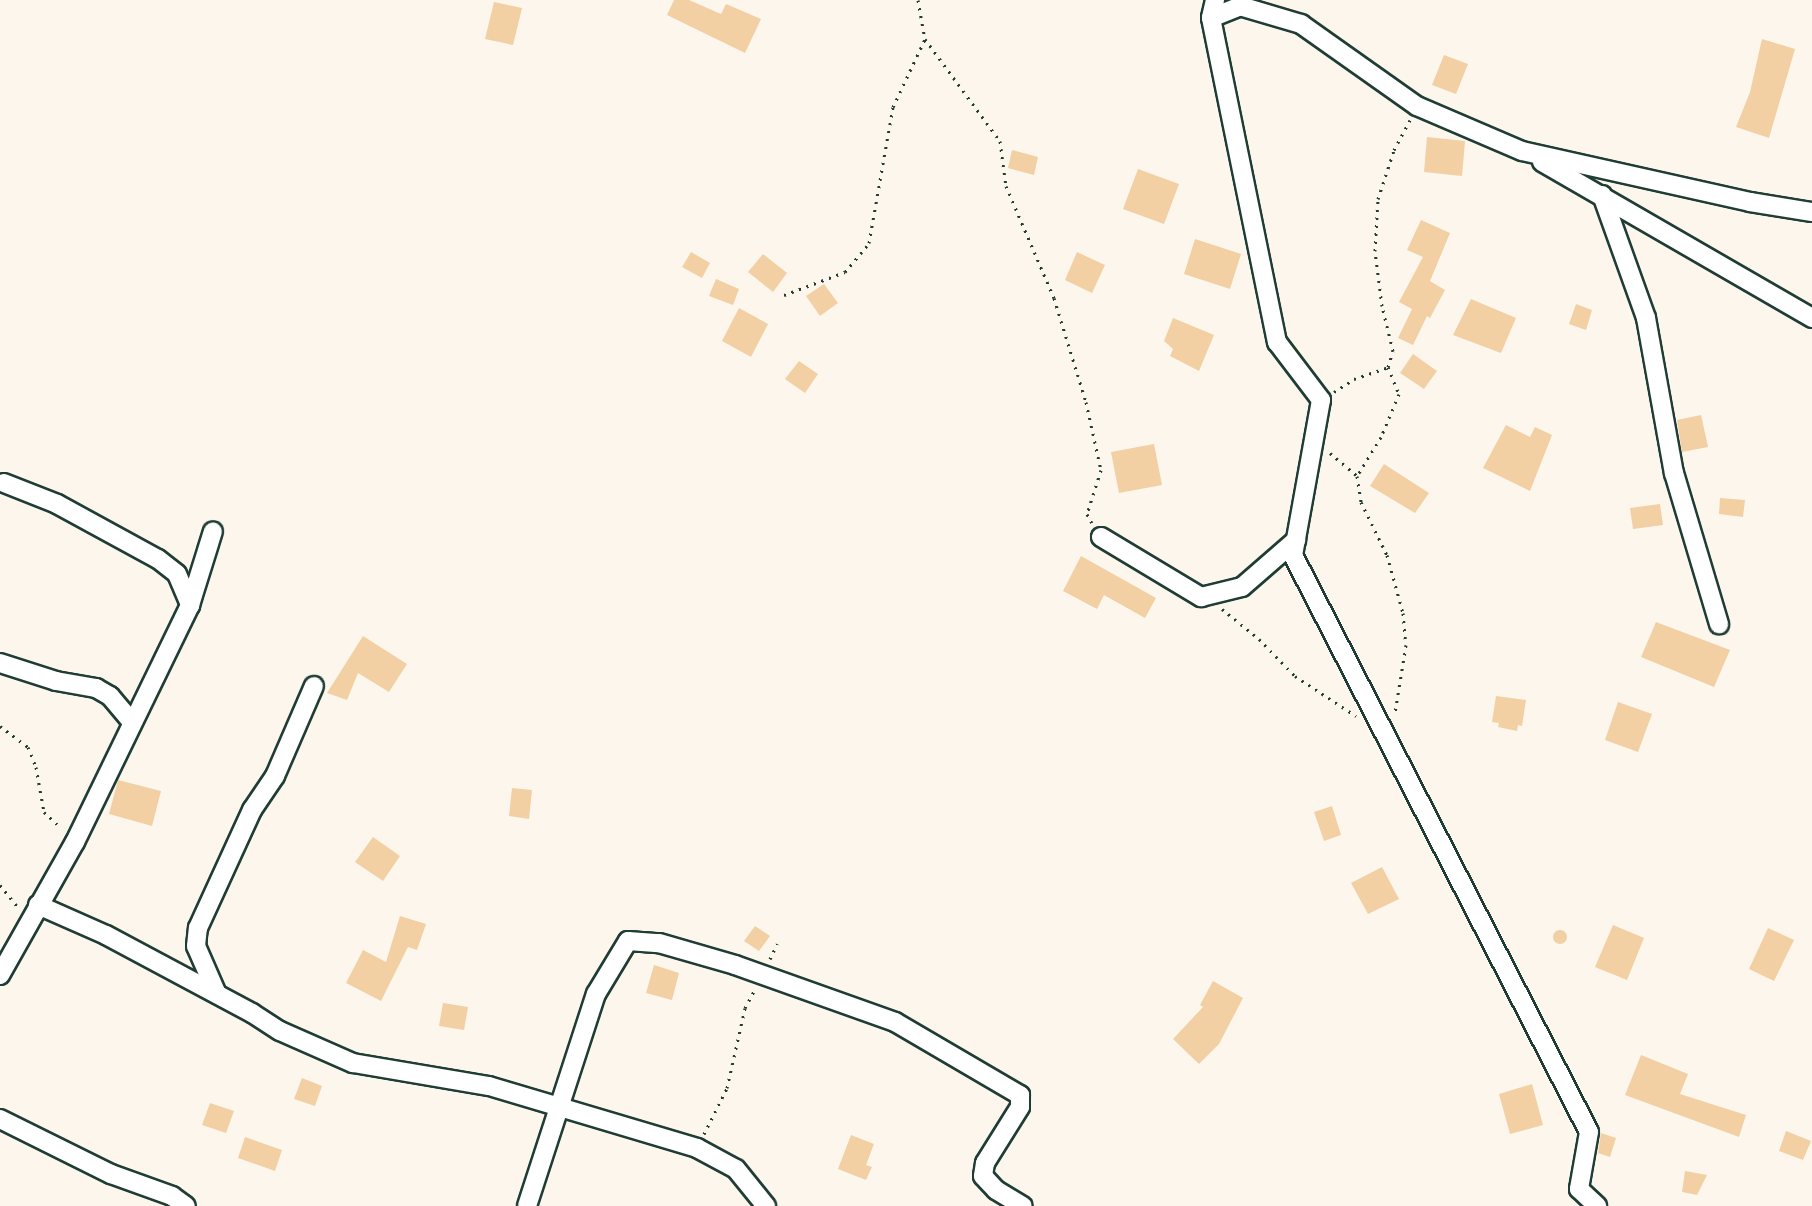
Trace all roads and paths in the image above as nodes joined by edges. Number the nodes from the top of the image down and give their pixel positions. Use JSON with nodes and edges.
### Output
{"nodes":[{"id":1,"x":918,"y":0,"type":"edge"},
{"id":2,"x":1213,"y":9,"type":"edge"},
{"id":3,"x":925,"y":39,"type":"junction"},
{"id":4,"x":1417,"y":106,"type":"junction"},
{"id":5,"x":1522,"y":151,"type":"junction"},
{"id":6,"x":1602,"y":195,"type":"junction"},
{"id":7,"x":1812,"y":212,"type":"edge"},
{"id":8,"x":784,"y":295,"type":"dead end"},
{"id":9,"x":1812,"y":318,"type":"edge"},
{"id":10,"x":1388,"y":367,"type":"junction"},
{"id":11,"x":1321,"y":400,"type":"junction"},
{"id":12,"x":1315,"y":434,"type":"junction"},
{"id":13,"x":1357,"y":476,"type":"junction"},
{"id":14,"x":4,"y":483,"type":"dead end"},
{"id":15,"x":213,"y":531,"type":"dead end"},
{"id":16,"x":1101,"y":537,"type":"joint"},
{"id":17,"x":1296,"y":540,"type":"junction"},
{"id":18,"x":1201,"y":597,"type":"junction"},
{"id":19,"x":190,"y":605,"type":"junction"},
{"id":20,"x":1719,"y":624,"type":"dead end"},
{"id":21,"x":0,"y":663,"type":"edge"},
{"id":22,"x":314,"y":686,"type":"dead end"},
{"id":23,"x":1360,"y":720,"type":"dead end"},
{"id":24,"x":132,"y":722,"type":"junction"},
{"id":25,"x":0,"y":726,"type":"edge"},
{"id":26,"x":1392,"y":748,"type":"junction"},
{"id":27,"x":75,"y":842,"type":"junction"},
{"id":28,"x":0,"y":885,"type":"edge"},
{"id":29,"x":34,"y":914,"type":"junction"},
{"id":30,"x":777,"y":944,"type":"dead end"},
{"id":31,"x":0,"y":975,"type":"edge"},
{"id":32,"x":762,"y":976,"type":"junction"},
{"id":33,"x":217,"y":994,"type":"junction"},
{"id":34,"x":561,"y":1106,"type":"junction"},
{"id":35,"x":0,"y":1119,"type":"edge"},
{"id":36,"x":697,"y":1148,"type":"junction"},
{"id":37,"x":176,"y":1203,"type":"edge"},
{"id":38,"x":527,"y":1206,"type":"edge"},
{"id":39,"x":766,"y":1206,"type":"edge"},
{"id":40,"x":1023,"y":1206,"type":"edge"},
{"id":41,"x":1597,"y":1206,"type":"edge"}],
"edges":[{"from":1,"to":3,"type":"path"},
{"from":2,"to":4,"type":"street"},
{"from":2,"to":11,"type":"street"},
{"from":3,"to":8,"type":"path"},
{"from":3,"to":16,"type":"path"},
{"from":4,"to":5,"type":"street"},
{"from":4,"to":10,"type":"path"},
{"from":5,"to":6,"type":"street"},
{"from":5,"to":7,"type":"street"},
{"from":6,"to":9,"type":"street"},
{"from":6,"to":20,"type":"street"},
{"from":10,"to":11,"type":"path"},
{"from":10,"to":13,"type":"path"},
{"from":11,"to":12,"type":"street"},
{"from":12,"to":13,"type":"path"},
{"from":12,"to":17,"type":"street"},
{"from":13,"to":26,"type":"path"},
{"from":14,"to":19,"type":"street"},
{"from":15,"to":19,"type":"street"},
{"from":16,"to":18,"type":"street"},
{"from":17,"to":18,"type":"street"},
{"from":17,"to":26,"type":"street"},
{"from":18,"to":23,"type":"path"},
{"from":19,"to":24,"type":"street"},
{"from":21,"to":24,"type":"street"},
{"from":22,"to":33,"type":"street"},
{"from":24,"to":27,"type":"street"},
{"from":25,"to":27,"type":"path"},
{"from":26,"to":41,"type":"street"},
{"from":27,"to":29,"type":"street"},
{"from":28,"to":29,"type":"path"},
{"from":29,"to":31,"type":"street"},
{"from":29,"to":33,"type":"street"},
{"from":30,"to":32,"type":"path"},
{"from":32,"to":34,"type":"street"},
{"from":32,"to":36,"type":"path"},
{"from":32,"to":40,"type":"street"},
{"from":33,"to":34,"type":"street"},
{"from":34,"to":36,"type":"street"},
{"from":34,"to":38,"type":"street"},
{"from":35,"to":37,"type":"street"},
{"from":36,"to":39,"type":"street"}]}
